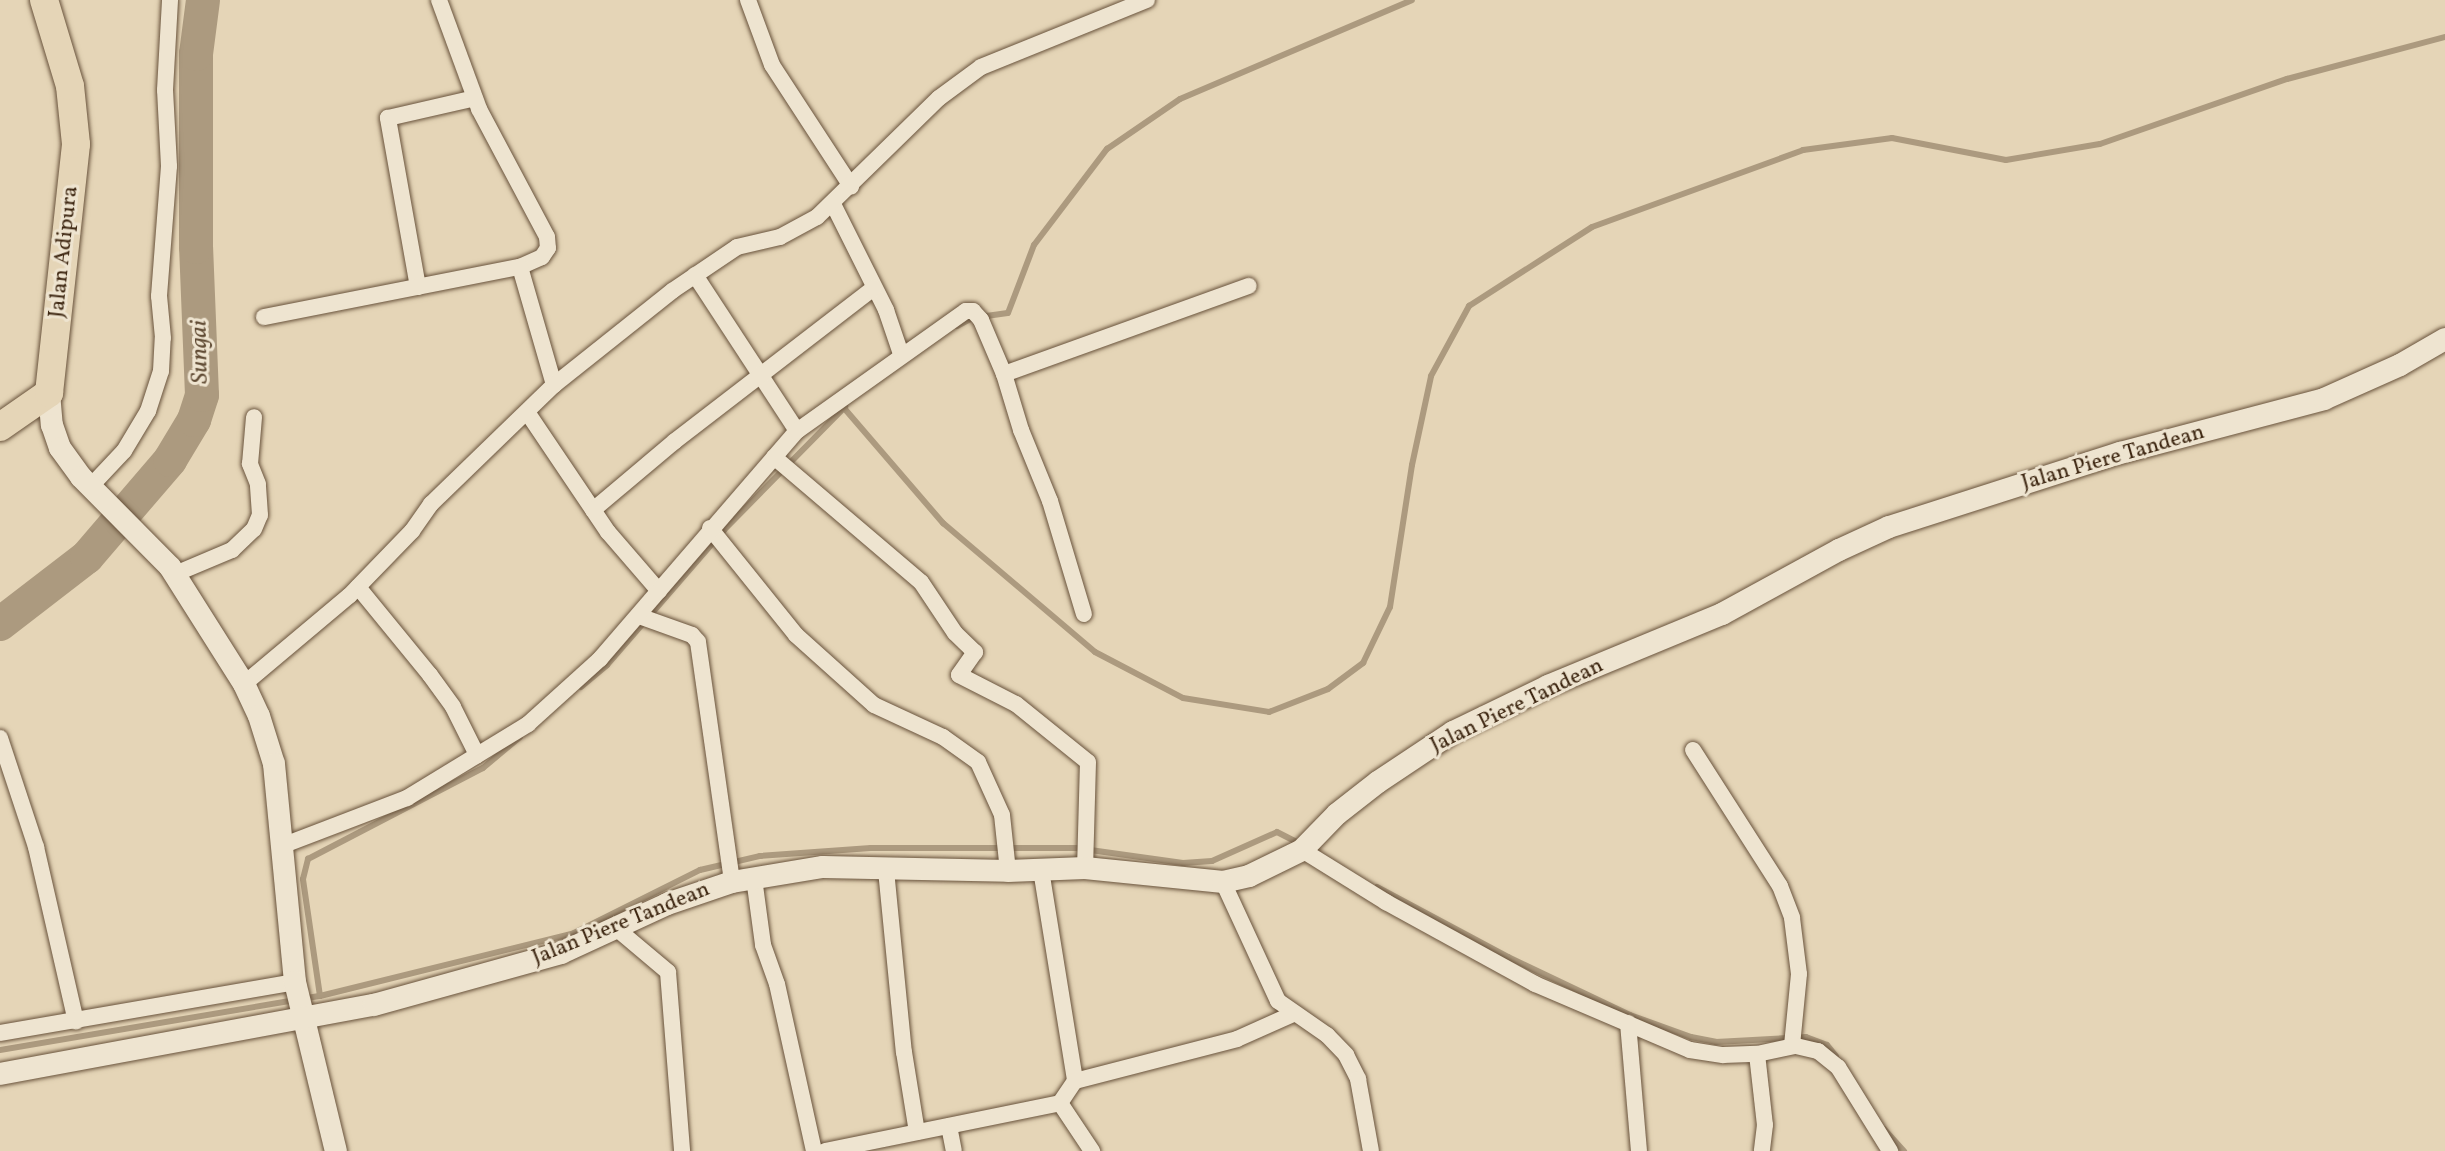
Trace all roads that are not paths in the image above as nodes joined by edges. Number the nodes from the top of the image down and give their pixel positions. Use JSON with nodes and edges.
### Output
{"nodes":[{"id":1,"x":44,"y":0,"type":"edge"},
{"id":2,"x":170,"y":0,"type":"edge"},
{"id":3,"x":439,"y":0,"type":"edge"},
{"id":4,"x":748,"y":0,"type":"edge"},
{"id":5,"x":1145,"y":0,"type":"edge"},
{"id":6,"x":475,"y":98,"type":"junction"},
{"id":7,"x":851,"y":186,"type":"junction"},
{"id":8,"x":833,"y":204,"type":"junction"},
{"id":9,"x":520,"y":267,"type":"junction"},
{"id":10,"x":695,"y":275,"type":"junction"},
{"id":11,"x":1249,"y":286,"type":"dead end"},
{"id":12,"x":418,"y":287,"type":"junction"},
{"id":13,"x":874,"y":288,"type":"junction"},
{"id":14,"x":264,"y":317,"type":"dead end"},
{"id":15,"x":2445,"y":339,"type":"edge"},
{"id":16,"x":901,"y":354,"type":"junction"},
{"id":17,"x":1004,"y":374,"type":"junction"},
{"id":18,"x":761,"y":375,"type":"junction"},
{"id":19,"x":554,"y":385,"type":"junction"},
{"id":20,"x":49,"y":393,"type":"junction"},
{"id":21,"x":527,"y":412,"type":"junction"},
{"id":22,"x":254,"y":417,"type":"dead end"},
{"id":23,"x":0,"y":427,"type":"edge"},
{"id":24,"x":797,"y":431,"type":"junction"},
{"id":25,"x":774,"y":457,"type":"junction"},
{"id":26,"x":95,"y":489,"type":"junction"},
{"id":27,"x":593,"y":510,"type":"junction"},
{"id":28,"x":710,"y":528,"type":"junction"},
{"id":29,"x":173,"y":570,"type":"junction"},
{"id":30,"x":358,"y":587,"type":"junction"},
{"id":31,"x":659,"y":591,"type":"junction"},
{"id":32,"x":1084,"y":614,"type":"dead end"},
{"id":33,"x":639,"y":616,"type":"junction"},
{"id":34,"x":244,"y":684,"type":"junction"},
{"id":35,"x":0,"y":738,"type":"edge"},
{"id":36,"x":1693,"y":750,"type":"dead end"},
{"id":37,"x":477,"y":755,"type":"junction"},
{"id":38,"x":1308,"y":844,"type":"junction"},
{"id":39,"x":284,"y":845,"type":"junction"},
{"id":40,"x":1008,"y":866,"type":"junction"},
{"id":41,"x":1085,"y":868,"type":"junction"},
{"id":42,"x":886,"y":870,"type":"junction"},
{"id":43,"x":1041,"y":870,"type":"junction"},
{"id":44,"x":731,"y":878,"type":"junction"},
{"id":45,"x":754,"y":878,"type":"junction"},
{"id":46,"x":1223,"y":882,"type":"junction"},
{"id":47,"x":617,"y":929,"type":"junction"},
{"id":48,"x":300,"y":1000,"type":"junction"},
{"id":49,"x":1293,"y":1014,"type":"junction"},
{"id":50,"x":76,"y":1021,"type":"junction"},
{"id":51,"x":1628,"y":1023,"type":"junction"},
{"id":52,"x":0,"y":1033,"type":"edge"},
{"id":53,"x":1792,"y":1046,"type":"junction"},
{"id":54,"x":1757,"y":1054,"type":"junction"},
{"id":55,"x":0,"y":1074,"type":"edge"},
{"id":56,"x":1075,"y":1081,"type":"junction"},
{"id":57,"x":1060,"y":1103,"type":"junction"},
{"id":58,"x":949,"y":1126,"type":"junction"},
{"id":59,"x":917,"y":1132,"type":"junction"},
{"id":60,"x":852,"y":1147,"type":"edge"},
{"id":61,"x":336,"y":1151,"type":"edge"},
{"id":62,"x":682,"y":1151,"type":"edge"},
{"id":63,"x":814,"y":1151,"type":"edge"},
{"id":64,"x":825,"y":1151,"type":"edge"},
{"id":65,"x":954,"y":1151,"type":"edge"},
{"id":66,"x":1092,"y":1151,"type":"edge"},
{"id":67,"x":1371,"y":1151,"type":"edge"},
{"id":68,"x":1639,"y":1151,"type":"edge"},
{"id":69,"x":1762,"y":1151,"type":"edge"},
{"id":70,"x":1890,"y":1151,"type":"edge"}],
"edges":[{"from":1,"to":20,"type":"highway","name":"Jalan Adipura"},
{"from":2,"to":26,"type":"street"},
{"from":3,"to":6,"type":"street"},
{"from":4,"to":7,"type":"street"},
{"from":5,"to":7,"type":"street"},
{"from":6,"to":9,"type":"street"},
{"from":6,"to":12,"type":"street"},
{"from":7,"to":8,"type":"street"},
{"from":8,"to":10,"type":"street"},
{"from":8,"to":13,"type":"street"},
{"from":9,"to":12,"type":"street"},
{"from":9,"to":19,"type":"street"},
{"from":10,"to":18,"type":"street"},
{"from":10,"to":19,"type":"street"},
{"from":11,"to":17,"type":"street"},
{"from":12,"to":14,"type":"street"},
{"from":13,"to":16,"type":"street"},
{"from":13,"to":18,"type":"street"},
{"from":15,"to":38,"type":"street","name":"Jalan Piere Tandean"},
{"from":16,"to":17,"type":"street"},
{"from":16,"to":24,"type":"street"},
{"from":17,"to":32,"type":"street"},
{"from":18,"to":24,"type":"street"},
{"from":18,"to":27,"type":"street"},
{"from":19,"to":21,"type":"street"},
{"from":20,"to":23,"type":"highway"},
{"from":20,"to":26,"type":"street","name":"Jalan Adipura"},
{"from":21,"to":27,"type":"street"},
{"from":21,"to":30,"type":"street"},
{"from":22,"to":29,"type":"street"},
{"from":24,"to":25,"type":"street"},
{"from":25,"to":28,"type":"street"},
{"from":25,"to":41,"type":"street"},
{"from":26,"to":29,"type":"street","name":"Jalan Adipura"},
{"from":27,"to":31,"type":"street"},
{"from":28,"to":31,"type":"street"},
{"from":28,"to":40,"type":"street"},
{"from":29,"to":34,"type":"street","name":"Jalan Adipura"},
{"from":30,"to":34,"type":"street"},
{"from":30,"to":37,"type":"street"},
{"from":31,"to":33,"type":"street"},
{"from":33,"to":37,"type":"street"},
{"from":33,"to":44,"type":"street"},
{"from":34,"to":39,"type":"street","name":"Jalan Adipura"},
{"from":35,"to":50,"type":"street"},
{"from":36,"to":53,"type":"street"},
{"from":37,"to":39,"type":"street"},
{"from":38,"to":46,"type":"street","name":"Jalan Piere Tandean"},
{"from":38,"to":51,"type":"street"},
{"from":39,"to":48,"type":"street","name":"Jalan Adipura"},
{"from":40,"to":42,"type":"street","name":"Jalan Piere Tandean"},
{"from":40,"to":43,"type":"street","name":"Jalan Piere Tandean"},
{"from":41,"to":43,"type":"street","name":"Jalan Piere Tandean"},
{"from":41,"to":46,"type":"street","name":"Jalan Piere Tandean"},
{"from":42,"to":45,"type":"street","name":"Jalan Piere Tandean"},
{"from":42,"to":59,"type":"street"},
{"from":43,"to":56,"type":"street"},
{"from":44,"to":45,"type":"street","name":"Jalan Piere Tandean"},
{"from":44,"to":47,"type":"street","name":"Jalan Piere Tandean"},
{"from":45,"to":63,"type":"street"},
{"from":46,"to":49,"type":"street"},
{"from":47,"to":48,"type":"street","name":"Jalan Piere Tandean"},
{"from":47,"to":62,"type":"street"},
{"from":48,"to":50,"type":"street"},
{"from":48,"to":55,"type":"street","name":"Jalan Piere Tandean"},
{"from":48,"to":61,"type":"street","name":"Jalan Adipura"},
{"from":49,"to":56,"type":"street"},
{"from":49,"to":67,"type":"street"},
{"from":50,"to":52,"type":"street"},
{"from":51,"to":54,"type":"street"},
{"from":51,"to":68,"type":"street"},
{"from":53,"to":54,"type":"street"},
{"from":53,"to":70,"type":"street"},
{"from":54,"to":69,"type":"street"},
{"from":56,"to":57,"type":"street"},
{"from":57,"to":58,"type":"street"},
{"from":57,"to":66,"type":"street"},
{"from":58,"to":59,"type":"street"},
{"from":58,"to":65,"type":"street"},
{"from":59,"to":60,"type":"street"},
{"from":60,"to":64,"type":"street"}]}
